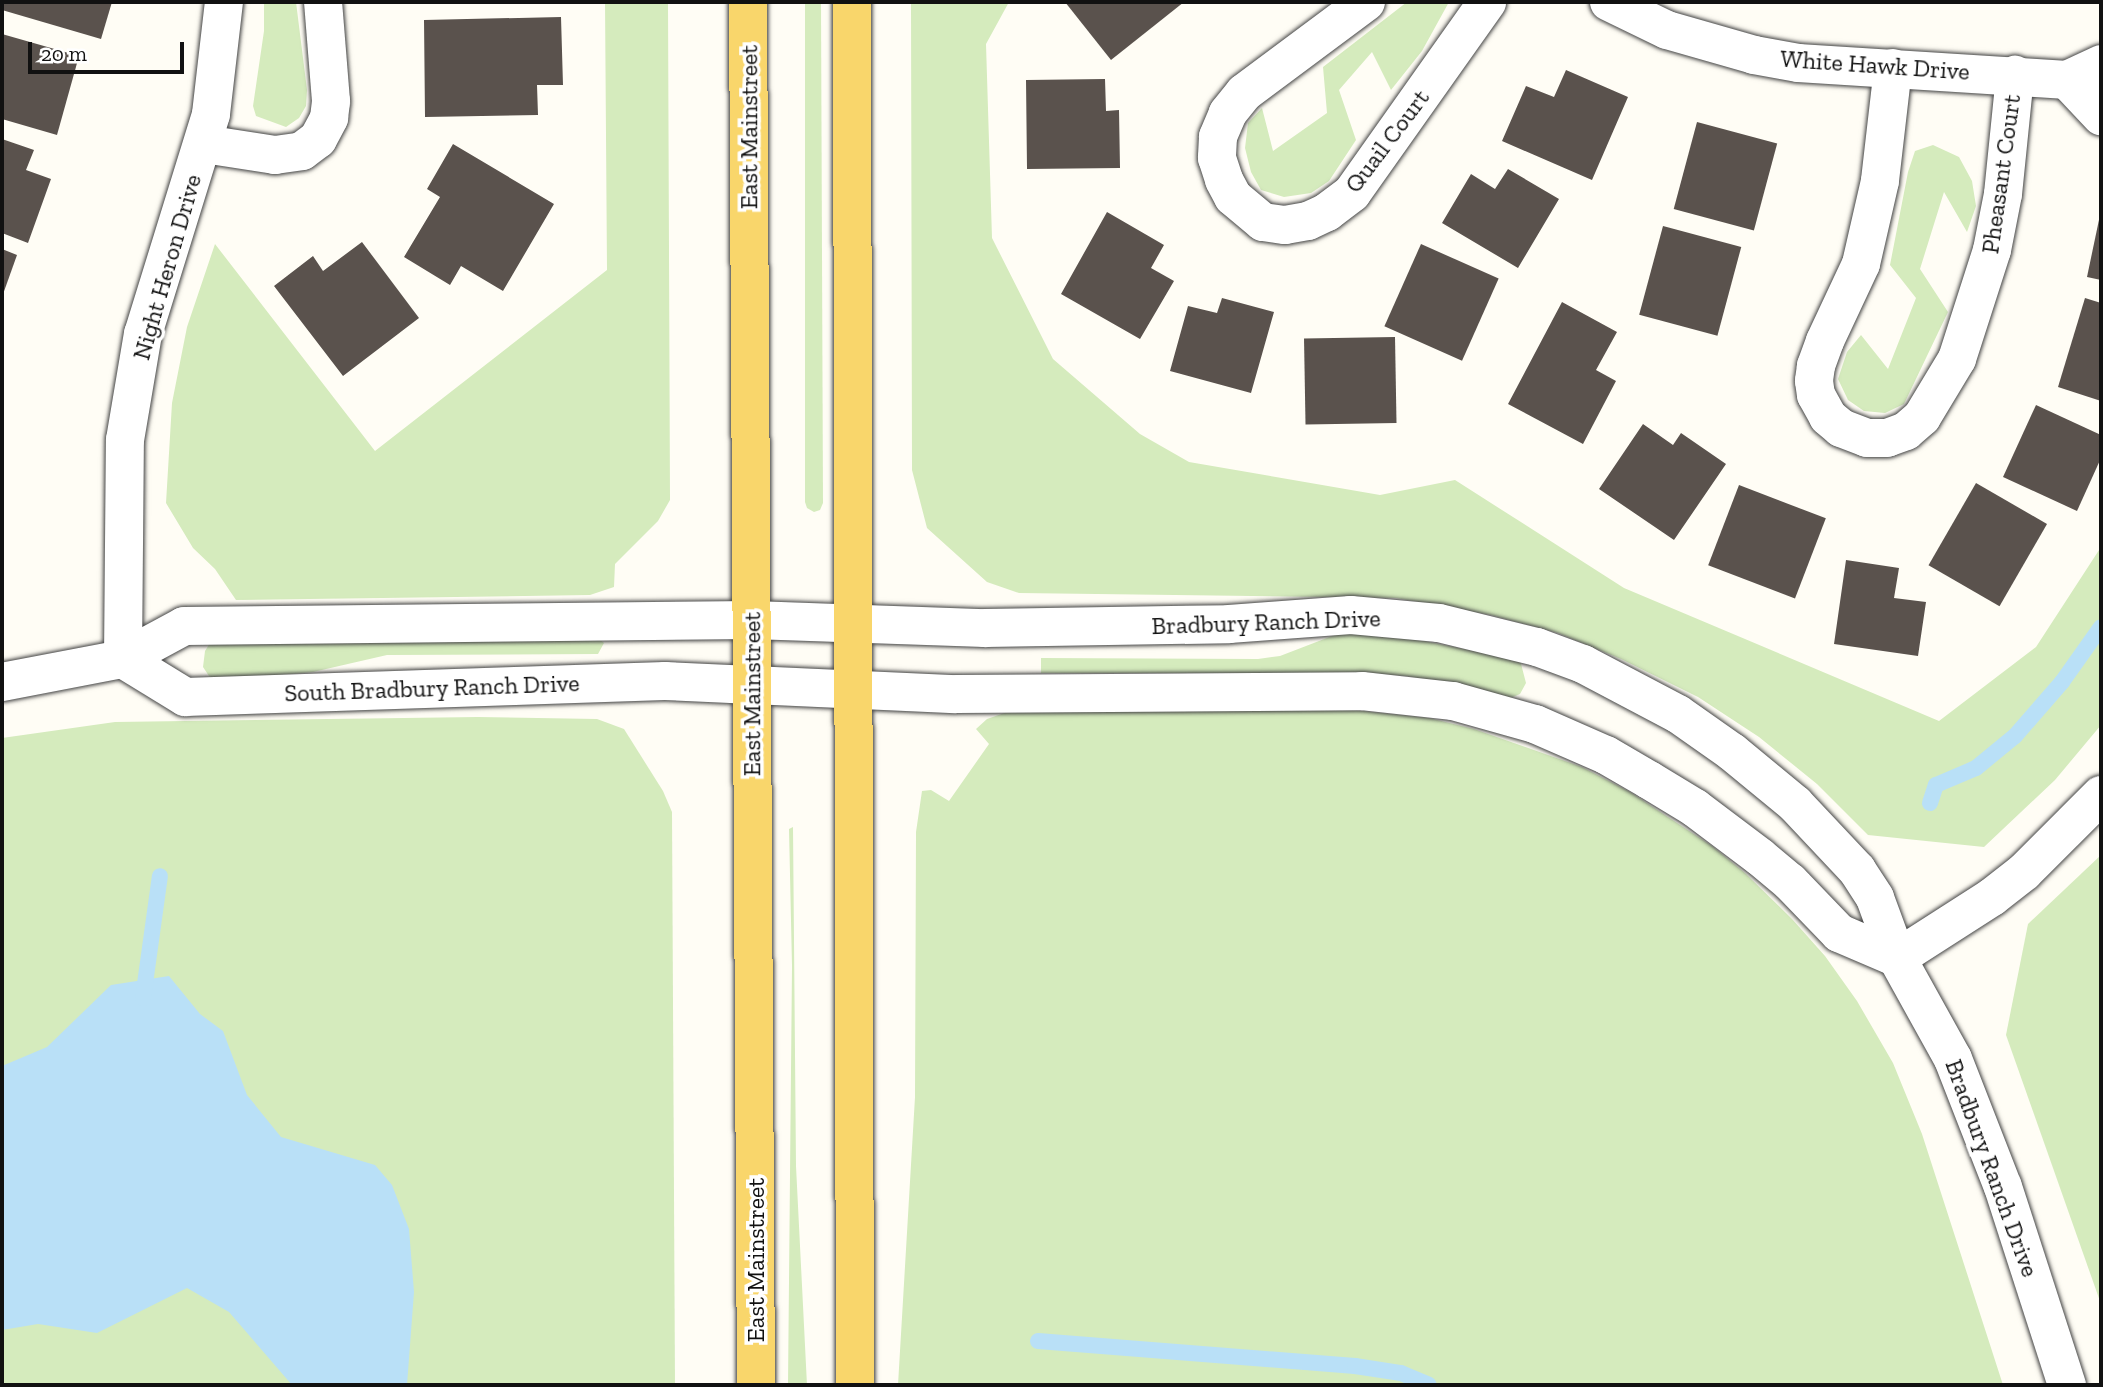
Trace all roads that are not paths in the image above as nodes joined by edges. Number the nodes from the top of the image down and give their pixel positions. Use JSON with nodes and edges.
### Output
{"nodes":[{"id":1,"x":224,"y":2,"type":"edge"},
{"id":2,"x":323,"y":2,"type":"edge"},
{"id":3,"x":748,"y":2,"type":"edge"},
{"id":4,"x":852,"y":2,"type":"edge"},
{"id":5,"x":1366,"y":2,"type":"edge"},
{"id":6,"x":1487,"y":2,"type":"edge"},
{"id":7,"x":1609,"y":2,"type":"edge"},
{"id":8,"x":2101,"y":64,"type":"edge"},
{"id":9,"x":1893,"y":68,"type":"junction"},
{"id":10,"x":2015,"y":75,"type":"junction"},
{"id":11,"x":2067,"y":80,"type":"junction"},
{"id":12,"x":2101,"y":117,"type":"edge"},
{"id":13,"x":204,"y":144,"type":"junction"},
{"id":14,"x":752,"y":620,"type":"junction"},
{"id":15,"x":852,"y":622,"type":"junction"},
{"id":16,"x":123,"y":659,"type":"junction"},
{"id":17,"x":2,"y":682,"type":"edge"},
{"id":18,"x":750,"y":684,"type":"junction"},
{"id":19,"x":852,"y":691,"type":"junction"},
{"id":20,"x":2101,"y":795,"type":"edge"},
{"id":21,"x":1897,"y":958,"type":"junction"},
{"id":22,"x":756,"y":1385,"type":"edge"},
{"id":23,"x":855,"y":1385,"type":"edge"},
{"id":24,"x":2067,"y":1385,"type":"edge"}],
"edges":[{"from":1,"to":13,"type":"street","name":"Night Heron Drive"},
{"from":2,"to":13,"type":"street"},
{"from":3,"to":14,"type":"main road","name":"East Mainstreet"},
{"from":4,"to":15,"type":"main road"},
{"from":5,"to":6,"type":"street","name":"Quail Court"},
{"from":7,"to":9,"type":"street","name":"White Hawk Drive"},
{"from":8,"to":11,"type":"street"},
{"from":9,"to":10,"type":"street","name":"White Hawk Drive"},
{"from":9,"to":10,"type":"street","name":"Pheasant Court"},
{"from":10,"to":11,"type":"street","name":"White Hawk Drive"},
{"from":11,"to":12,"type":"street"},
{"from":13,"to":16,"type":"street","name":"Night Heron Drive"},
{"from":14,"to":15,"type":"street","name":"Bradbury Ranch Drive"},
{"from":14,"to":16,"type":"street"},
{"from":14,"to":18,"type":"main road","name":"East Mainstreet"},
{"from":15,"to":19,"type":"main road"},
{"from":15,"to":21,"type":"street","name":"Bradbury Ranch Drive"},
{"from":16,"to":17,"type":"street"},
{"from":16,"to":18,"type":"street","name":"South Bradbury Ranch Drive"},
{"from":18,"to":19,"type":"street"},
{"from":18,"to":22,"type":"main road","name":"East Mainstreet"},
{"from":19,"to":21,"type":"street"},
{"from":19,"to":23,"type":"main road"},
{"from":20,"to":21,"type":"street"},
{"from":21,"to":24,"type":"street","name":"Bradbury Ranch Drive"}]}
